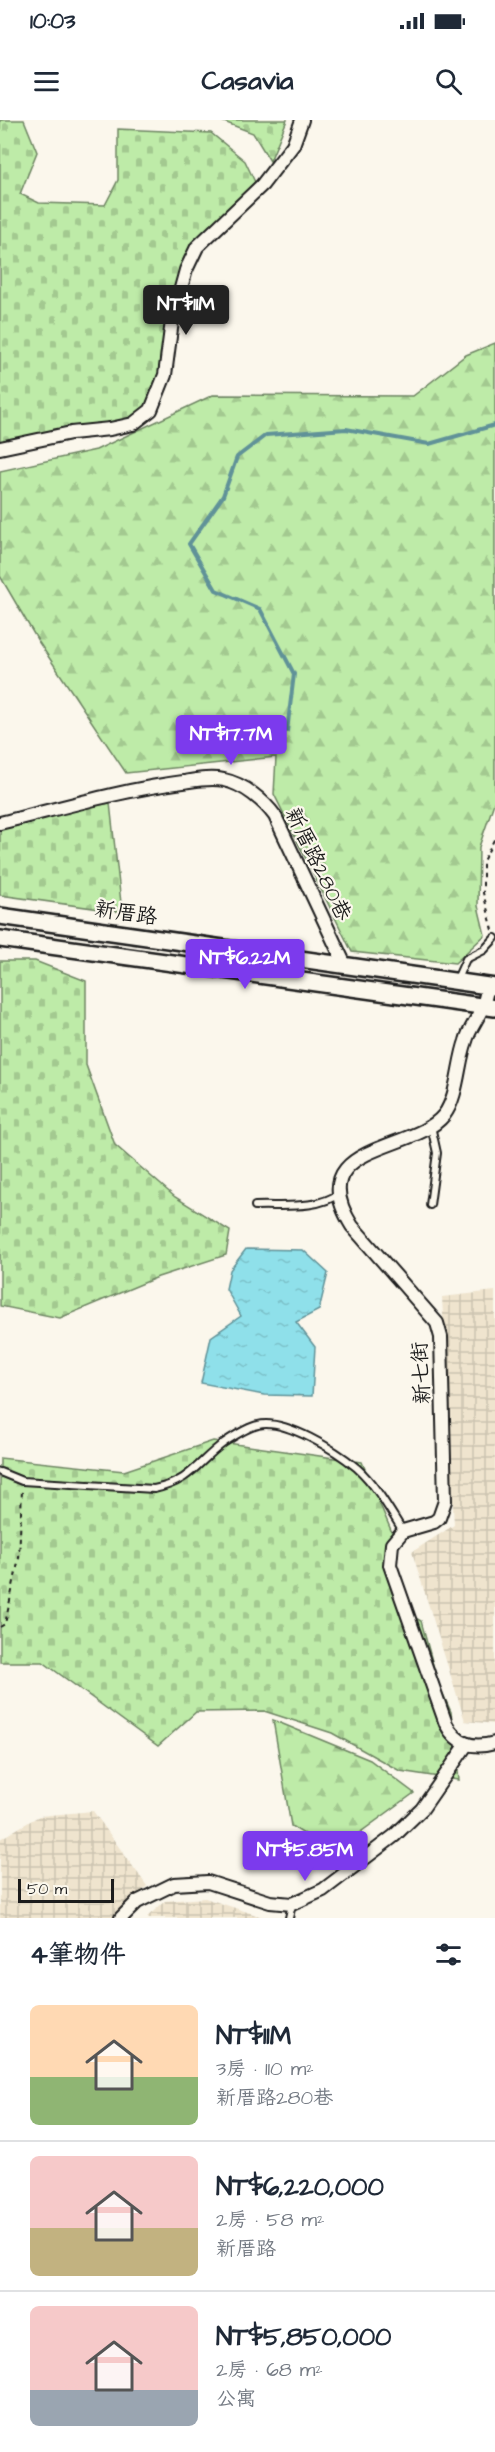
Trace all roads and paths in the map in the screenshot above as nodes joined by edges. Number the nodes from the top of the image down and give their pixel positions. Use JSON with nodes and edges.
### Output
{"nodes":[{"id":1,"x":302,"y":120,"type":"edge"},
{"id":2,"x":0,"y":448,"type":"edge"},
{"id":3,"x":0,"y":823,"type":"edge"},
{"id":4,"x":495,"y":838,"type":"edge"},
{"id":5,"x":0,"y":916,"type":"edge"},
{"id":6,"x":495,"y":938,"type":"edge"},
{"id":7,"x":0,"y":939,"type":"edge"},
{"id":8,"x":345,"y":965,"type":"junction"},
{"id":9,"x":389,"y":972,"type":"junction"},
{"id":10,"x":456,"y":981,"type":"junction"},
{"id":11,"x":491,"y":986,"type":"edge"},
{"id":12,"x":384,"y":993,"type":"junction"},
{"id":13,"x":489,"y":1008,"type":"edge"},
{"id":14,"x":431,"y":1125,"type":"junction"},
{"id":15,"x":340,"y":1192,"type":"junction"},
{"id":16,"x":430,"y":1205,"type":"dead end"},
{"id":17,"x":255,"y":1206,"type":"dead end"},
{"id":18,"x":0,"y":1472,"type":"edge"},
{"id":19,"x":22,"y":1481,"type":"junction"},
{"id":20,"x":403,"y":1531,"type":"junction"},
{"id":21,"x":0,"y":1627,"type":"edge"},
{"id":22,"x":495,"y":1743,"type":"edge"},
{"id":23,"x":467,"y":1744,"type":"junction"},
{"id":24,"x":292,"y":1904,"type":"junction"},
{"id":25,"x":121,"y":1918,"type":"edge"},
{"id":26,"x":289,"y":1918,"type":"edge"}],
"edges":[{"from":1,"to":2,"type":"street"},
{"from":3,"to":8,"type":"street","name":"新厝路280巷"},
{"from":4,"to":6,"type":"path"},
{"from":5,"to":8,"type":"street","name":"新厝路"},
{"from":6,"to":10,"type":"lane"},
{"from":7,"to":12,"type":"street","name":"新厝路"},
{"from":8,"to":9,"type":"street","name":"新厝路"},
{"from":9,"to":10,"type":"street","name":"新厝路"},
{"from":9,"to":12,"type":"street"},
{"from":10,"to":11,"type":"street","name":"新厝路"},
{"from":11,"to":13,"type":"street"},
{"from":12,"to":13,"type":"street","name":"新厝路"},
{"from":13,"to":14,"type":"street"},
{"from":14,"to":15,"type":"street"},
{"from":14,"to":16,"type":"lane"},
{"from":15,"to":17,"type":"lane"},
{"from":15,"to":20,"type":"street","name":"新七街"},
{"from":18,"to":19,"type":"lane"},
{"from":19,"to":20,"type":"lane"},
{"from":19,"to":21,"type":"path"},
{"from":20,"to":23,"type":"street"},
{"from":22,"to":23,"type":"street"},
{"from":23,"to":24,"type":"street"},
{"from":24,"to":25,"type":"street"},
{"from":24,"to":26,"type":"lane"}]}
